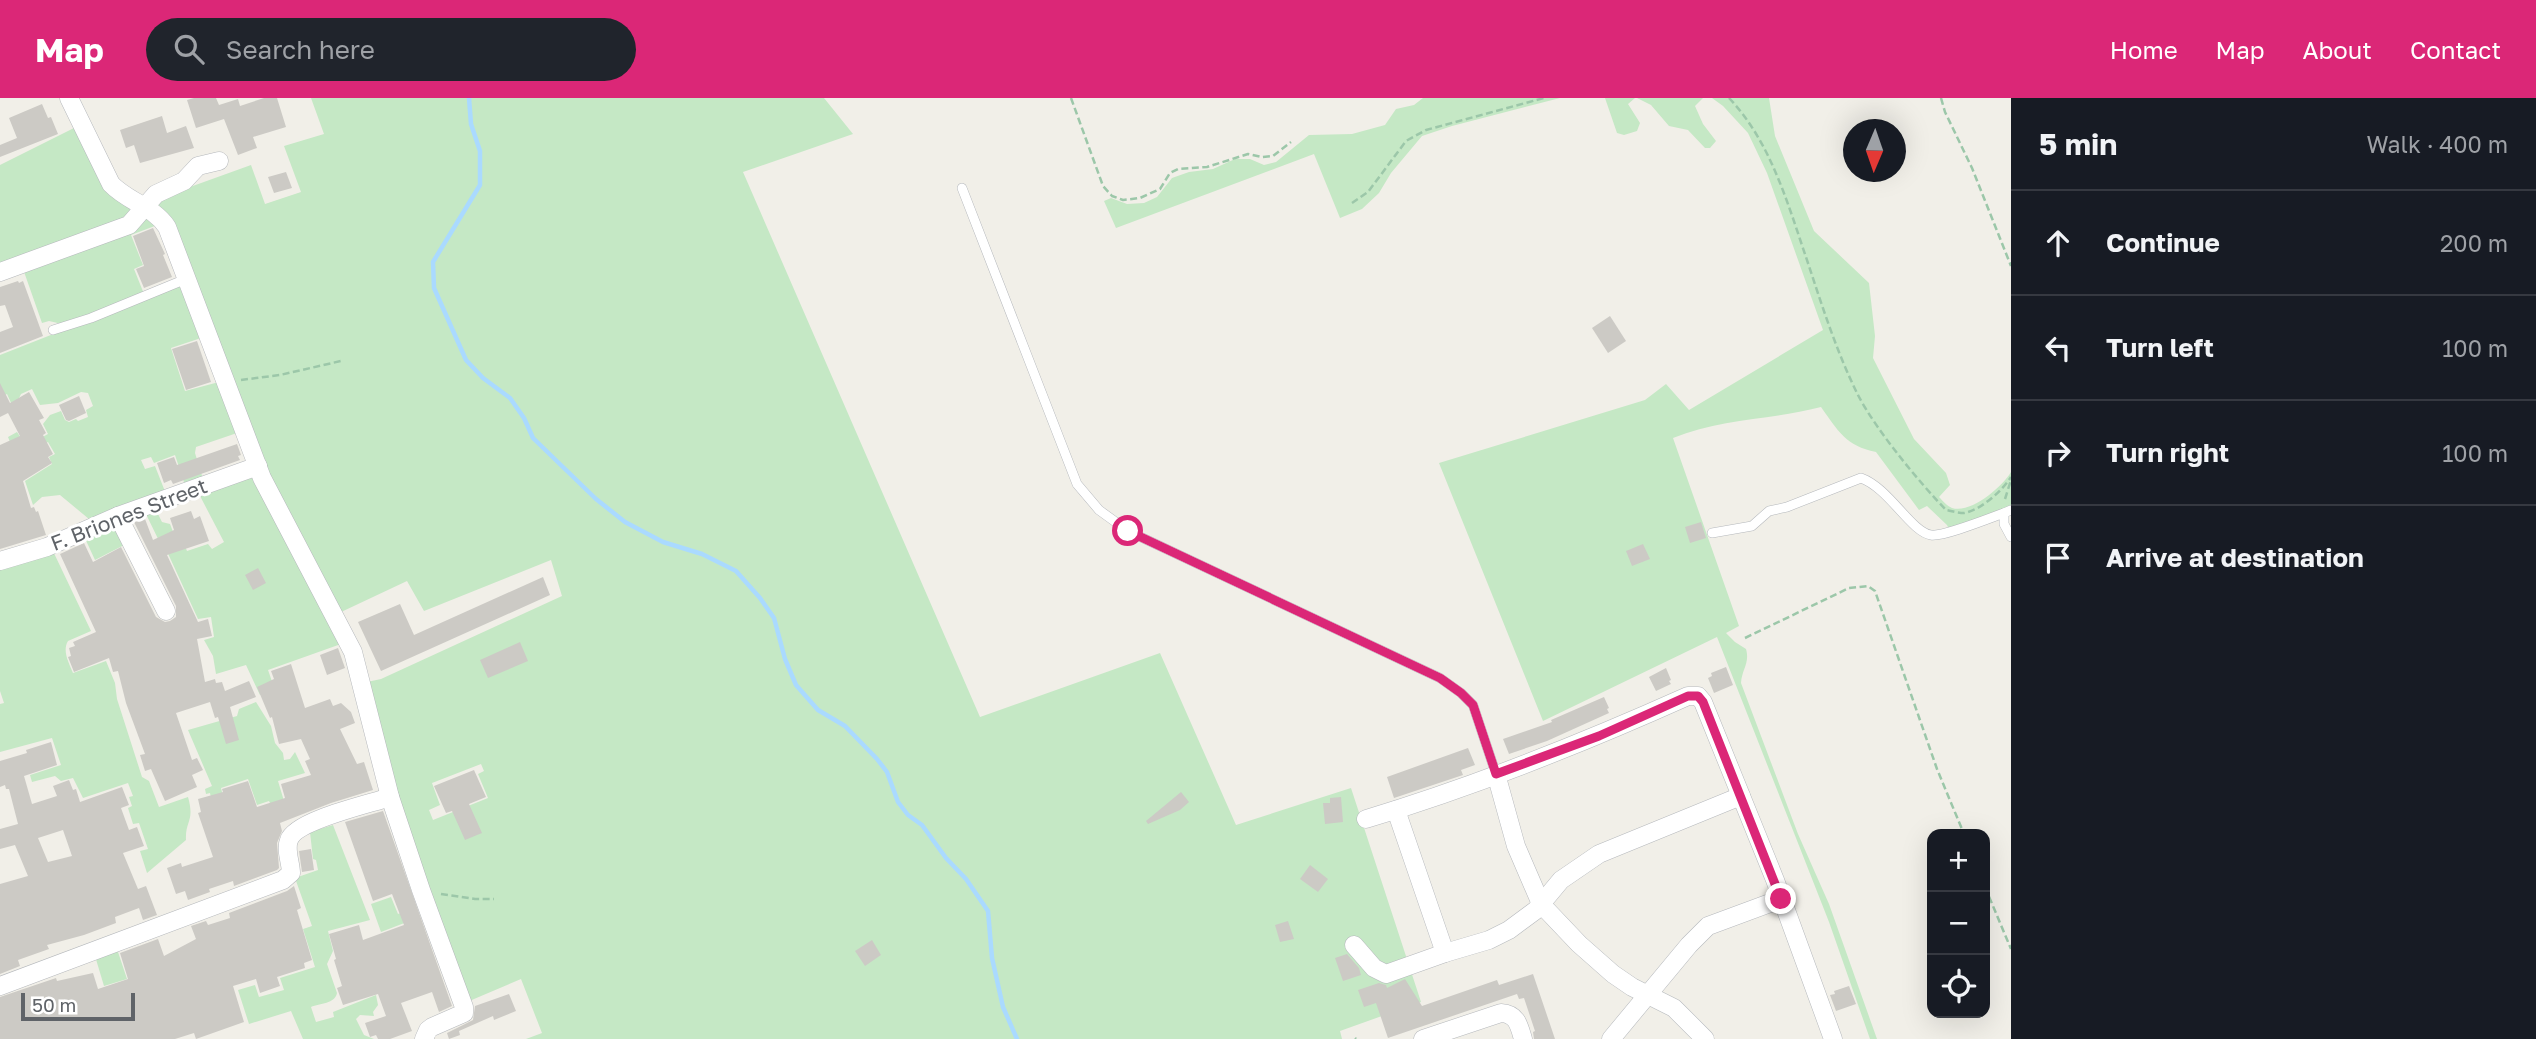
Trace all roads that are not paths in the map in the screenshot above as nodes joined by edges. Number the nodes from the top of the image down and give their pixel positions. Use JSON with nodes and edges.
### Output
{"nodes":[{"id":1,"x":69,"y":98,"type":"edge"},
{"id":2,"x":219,"y":161,"type":"dead end"},
{"id":3,"x":962,"y":188,"type":"dead end"},
{"id":4,"x":145,"y":206,"type":"junction"},
{"id":5,"x":0,"y":272,"type":"edge"},
{"id":6,"x":187,"y":279,"type":"junction"},
{"id":7,"x":53,"y":330,"type":"dead end"},
{"id":8,"x":258,"y":466,"type":"junction"},
{"id":9,"x":2007,"y":512,"type":"edge"},
{"id":10,"x":118,"y":516,"type":"junction"},
{"id":11,"x":1712,"y":533,"type":"dead end"},
{"id":12,"x":2011,"y":537,"type":"edge"},
{"id":13,"x":0,"y":561,"type":"edge"},
{"id":14,"x":166,"y":611,"type":"dead end"},
{"id":15,"x":1496,"y":774,"type":"junction"},
{"id":16,"x":1741,"y":796,"type":"junction"},
{"id":17,"x":390,"y":797,"type":"junction"},
{"id":18,"x":1396,"y":810,"type":"junction"},
{"id":19,"x":1366,"y":819,"type":"dead end"},
{"id":20,"x":1781,"y":899,"type":"junction"},
{"id":21,"x":1541,"y":904,"type":"junction"},
{"id":22,"x":1354,"y":945,"type":"dead end"},
{"id":23,"x":1445,"y":953,"type":"junction"},
{"id":24,"x":0,"y":986,"type":"edge"},
{"id":25,"x":1647,"y":995,"type":"junction"},
{"id":26,"x":424,"y":1039,"type":"edge"},
{"id":27,"x":1423,"y":1039,"type":"edge"},
{"id":28,"x":1523,"y":1039,"type":"edge"},
{"id":29,"x":1611,"y":1039,"type":"edge"},
{"id":30,"x":1705,"y":1039,"type":"edge"},
{"id":31,"x":1833,"y":1039,"type":"edge"}],
"edges":[{"from":1,"to":4,"type":"street"},
{"from":2,"to":4,"type":"street"},
{"from":3,"to":15,"type":"lane"},
{"from":4,"to":5,"type":"street"},
{"from":4,"to":6,"type":"street"},
{"from":6,"to":7,"type":"lane"},
{"from":6,"to":8,"type":"street"},
{"from":8,"to":10,"type":"street","name":"F. Briones Street"},
{"from":8,"to":17,"type":"street"},
{"from":9,"to":11,"type":"lane"},
{"from":9,"to":12,"type":"lane"},
{"from":10,"to":13,"type":"street","name":"F. Briones Street"},
{"from":10,"to":14,"type":"street"},
{"from":15,"to":16,"type":"street"},
{"from":15,"to":18,"type":"street"},
{"from":15,"to":21,"type":"street"},
{"from":16,"to":20,"type":"street"},
{"from":16,"to":21,"type":"street"},
{"from":17,"to":24,"type":"street"},
{"from":17,"to":26,"type":"street"},
{"from":18,"to":19,"type":"street"},
{"from":18,"to":23,"type":"street"},
{"from":20,"to":25,"type":"street"},
{"from":20,"to":31,"type":"street"},
{"from":21,"to":23,"type":"street"},
{"from":21,"to":25,"type":"street"},
{"from":22,"to":23,"type":"street"},
{"from":25,"to":29,"type":"street"},
{"from":25,"to":30,"type":"street"},
{"from":27,"to":28,"type":"street"}]}
